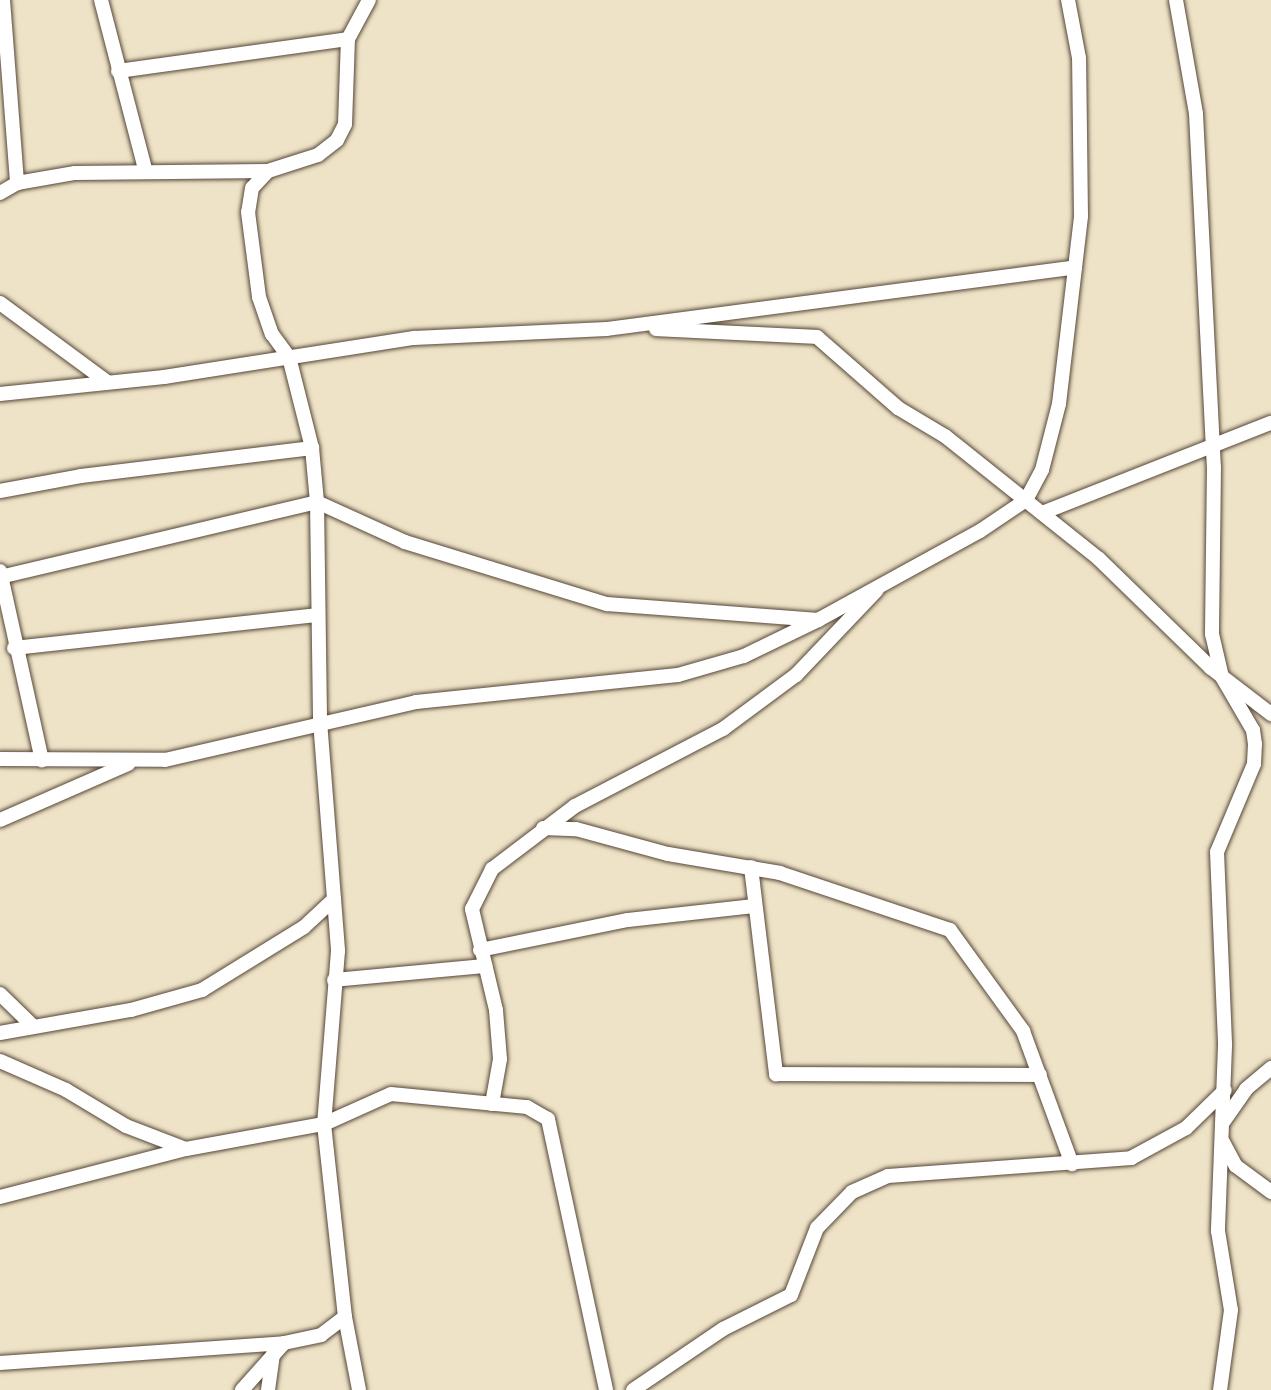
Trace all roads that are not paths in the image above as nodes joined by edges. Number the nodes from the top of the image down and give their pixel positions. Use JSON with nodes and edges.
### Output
{"nodes":[{"id":1,"x":3,"y":0,"type":"edge"},
{"id":2,"x":101,"y":0,"type":"edge"},
{"id":3,"x":369,"y":0,"type":"edge"},
{"id":4,"x":1068,"y":0,"type":"edge"},
{"id":5,"x":1176,"y":0,"type":"edge"},
{"id":6,"x":348,"y":39,"type":"junction"},
{"id":7,"x":118,"y":71,"type":"junction"},
{"id":8,"x":145,"y":169,"type":"junction"},
{"id":9,"x":268,"y":171,"type":"junction"},
{"id":10,"x":17,"y":183,"type":"junction"},
{"id":11,"x":0,"y":193,"type":"edge"},
{"id":12,"x":1075,"y":267,"type":"junction"},
{"id":13,"x":0,"y":303,"type":"edge"},
{"id":14,"x":607,"y":329,"type":"junction"},
{"id":15,"x":289,"y":357,"type":"junction"},
{"id":16,"x":107,"y":382,"type":"junction"},
{"id":17,"x":0,"y":394,"type":"edge"},
{"id":18,"x":1271,"y":423,"type":"edge"},
{"id":19,"x":312,"y":448,"type":"junction"},
{"id":20,"x":1213,"y":450,"type":"junction"},
{"id":21,"x":0,"y":491,"type":"edge"},
{"id":22,"x":1026,"y":500,"type":"junction"},
{"id":23,"x":317,"y":502,"type":"junction"},
{"id":24,"x":1042,"y":513,"type":"junction"},
{"id":25,"x":0,"y":575,"type":"edge"},
{"id":26,"x":886,"y":580,"type":"junction"},
{"id":27,"x":316,"y":615,"type":"junction"},
{"id":28,"x":818,"y":620,"type":"junction"},
{"id":29,"x":14,"y":648,"type":"junction"},
{"id":30,"x":1222,"y":677,"type":"junction"},
{"id":31,"x":1271,"y":714,"type":"edge"},
{"id":32,"x":320,"y":721,"type":"junction"},
{"id":33,"x":0,"y":759,"type":"edge"},
{"id":34,"x":42,"y":760,"type":"junction"},
{"id":35,"x":132,"y":762,"type":"junction"},
{"id":36,"x":0,"y":820,"type":"edge"},
{"id":37,"x":543,"y":828,"type":"junction"},
{"id":38,"x":751,"y":867,"type":"junction"},
{"id":39,"x":334,"y":899,"type":"junction"},
{"id":40,"x":754,"y":906,"type":"junction"},
{"id":41,"x":480,"y":950,"type":"junction"},
{"id":42,"x":485,"y":966,"type":"junction"},
{"id":43,"x":334,"y":980,"type":"junction"},
{"id":44,"x":0,"y":994,"type":"edge"},
{"id":45,"x":31,"y":1024,"type":"junction"},
{"id":46,"x":0,"y":1033,"type":"edge"},
{"id":47,"x":0,"y":1061,"type":"edge"},
{"id":48,"x":1271,"y":1068,"type":"edge"},
{"id":49,"x":1040,"y":1075,"type":"junction"},
{"id":50,"x":1225,"y":1090,"type":"junction"},
{"id":51,"x":492,"y":1104,"type":"junction"},
{"id":52,"x":324,"y":1124,"type":"junction"},
{"id":53,"x":1222,"y":1131,"type":"junction"},
{"id":54,"x":186,"y":1149,"type":"junction"},
{"id":55,"x":1072,"y":1164,"type":"junction"},
{"id":56,"x":1271,"y":1192,"type":"edge"},
{"id":57,"x":0,"y":1197,"type":"edge"},
{"id":58,"x":345,"y":1317,"type":"junction"},
{"id":59,"x":284,"y":1343,"type":"junction"},
{"id":60,"x":273,"y":1354,"type":"junction"},
{"id":61,"x":0,"y":1363,"type":"edge"},
{"id":62,"x":242,"y":1390,"type":"edge"},
{"id":63,"x":268,"y":1390,"type":"edge"},
{"id":64,"x":359,"y":1390,"type":"edge"},
{"id":65,"x":606,"y":1390,"type":"edge"},
{"id":66,"x":633,"y":1390,"type":"edge"},
{"id":67,"x":1220,"y":1390,"type":"edge"}],
"edges":[{"from":1,"to":10,"type":"street"},
{"from":2,"to":7,"type":"street"},
{"from":3,"to":6,"type":"street"},
{"from":4,"to":12,"type":"street"},
{"from":5,"to":20,"type":"street"},
{"from":6,"to":7,"type":"street"},
{"from":6,"to":9,"type":"street"},
{"from":7,"to":8,"type":"street"},
{"from":8,"to":9,"type":"street"},
{"from":8,"to":10,"type":"street"},
{"from":9,"to":15,"type":"street"},
{"from":10,"to":11,"type":"street"},
{"from":12,"to":14,"type":"street"},
{"from":12,"to":22,"type":"street"},
{"from":13,"to":16,"type":"street"},
{"from":14,"to":15,"type":"street"},
{"from":14,"to":22,"type":"street"},
{"from":15,"to":16,"type":"street"},
{"from":15,"to":19,"type":"street"},
{"from":16,"to":17,"type":"street"},
{"from":18,"to":20,"type":"street"},
{"from":19,"to":21,"type":"street"},
{"from":19,"to":23,"type":"street"},
{"from":20,"to":24,"type":"street"},
{"from":20,"to":30,"type":"street"},
{"from":22,"to":24,"type":"street"},
{"from":22,"to":26,"type":"street"},
{"from":23,"to":25,"type":"street"},
{"from":23,"to":27,"type":"street"},
{"from":23,"to":28,"type":"street"},
{"from":24,"to":30,"type":"street"},
{"from":25,"to":29,"type":"street"},
{"from":26,"to":28,"type":"street"},
{"from":26,"to":37,"type":"street"},
{"from":27,"to":29,"type":"street"},
{"from":27,"to":32,"type":"street"},
{"from":28,"to":32,"type":"street"},
{"from":29,"to":34,"type":"street"},
{"from":30,"to":31,"type":"street"},
{"from":30,"to":50,"type":"street"},
{"from":32,"to":35,"type":"street"},
{"from":32,"to":39,"type":"street"},
{"from":33,"to":34,"type":"street"},
{"from":34,"to":35,"type":"street"},
{"from":35,"to":36,"type":"street"},
{"from":37,"to":38,"type":"street"},
{"from":37,"to":41,"type":"street"},
{"from":38,"to":40,"type":"street"},
{"from":38,"to":49,"type":"street"},
{"from":39,"to":43,"type":"street"},
{"from":39,"to":45,"type":"street"},
{"from":40,"to":41,"type":"street"},
{"from":40,"to":49,"type":"street"},
{"from":41,"to":42,"type":"street"},
{"from":42,"to":43,"type":"street"},
{"from":42,"to":51,"type":"street"},
{"from":43,"to":52,"type":"street"},
{"from":44,"to":45,"type":"street"},
{"from":45,"to":46,"type":"street"},
{"from":47,"to":54,"type":"street"},
{"from":48,"to":53,"type":"street"},
{"from":49,"to":55,"type":"street"},
{"from":50,"to":53,"type":"street"},
{"from":50,"to":55,"type":"street"},
{"from":51,"to":52,"type":"street"},
{"from":51,"to":65,"type":"street"},
{"from":52,"to":54,"type":"street"},
{"from":52,"to":58,"type":"street"},
{"from":53,"to":56,"type":"street"},
{"from":53,"to":67,"type":"street"},
{"from":54,"to":57,"type":"street"},
{"from":55,"to":66,"type":"street"},
{"from":58,"to":59,"type":"street"},
{"from":58,"to":64,"type":"street"},
{"from":59,"to":60,"type":"street"},
{"from":59,"to":61,"type":"street"},
{"from":60,"to":62,"type":"street"},
{"from":60,"to":63,"type":"street"}]}
